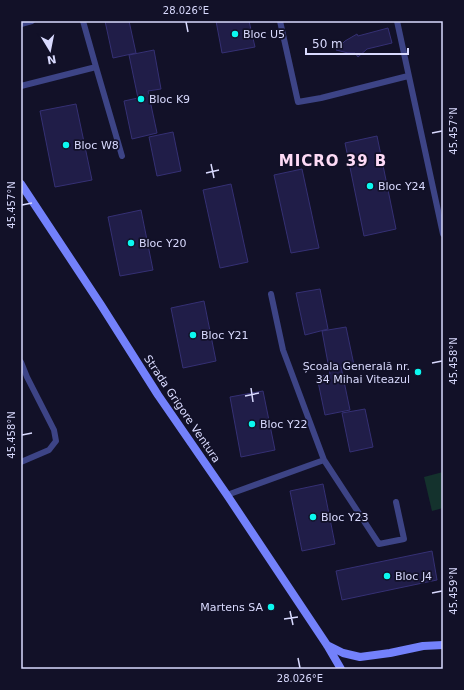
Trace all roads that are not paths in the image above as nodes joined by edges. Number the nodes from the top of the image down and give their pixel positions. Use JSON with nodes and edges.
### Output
{"nodes":[{"id":1,"x":32,"y":21,"type":"edge"},
{"id":2,"x":83,"y":21,"type":"edge"},
{"id":3,"x":280,"y":21,"type":"edge"},
{"id":4,"x":396,"y":21,"type":"edge"},
{"id":5,"x":21,"y":24,"type":"edge"},
{"id":6,"x":96,"y":67,"type":"junction"},
{"id":7,"x":408,"y":76,"type":"junction"},
{"id":8,"x":21,"y":86,"type":"edge"},
{"id":9,"x":122,"y":156,"type":"dead end"},
{"id":10,"x":21,"y":184,"type":"edge"},
{"id":11,"x":443,"y":234,"type":"edge"},
{"id":12,"x":271,"y":294,"type":"dead end"},
{"id":13,"x":21,"y":362,"type":"edge"},
{"id":14,"x":324,"y":460,"type":"junction"},
{"id":15,"x":21,"y":462,"type":"edge"},
{"id":16,"x":227,"y":495,"type":"junction"},
{"id":17,"x":396,"y":502,"type":"dead end"},
{"id":18,"x":326,"y":645,"type":"junction"},
{"id":19,"x":443,"y":645,"type":"edge"},
{"id":20,"x":341,"y":669,"type":"edge"}],
"edges":[{"from":1,"to":5,"type":"lane"},
{"from":2,"to":6,"type":"lane"},
{"from":3,"to":7,"type":"lane"},
{"from":4,"to":7,"type":"lane"},
{"from":6,"to":8,"type":"lane"},
{"from":6,"to":9,"type":"lane"},
{"from":7,"to":11,"type":"lane"},
{"from":10,"to":16,"type":"street","name":"Strada Grigore Ventura"},
{"from":12,"to":14,"type":"lane"},
{"from":13,"to":15,"type":"lane"},
{"from":14,"to":16,"type":"lane"},
{"from":14,"to":17,"type":"lane"},
{"from":16,"to":18,"type":"street","name":"Strada Grigore Ventura"},
{"from":18,"to":19,"type":"street"},
{"from":18,"to":20,"type":"street","name":"Strada Grigore Ventura"}]}
